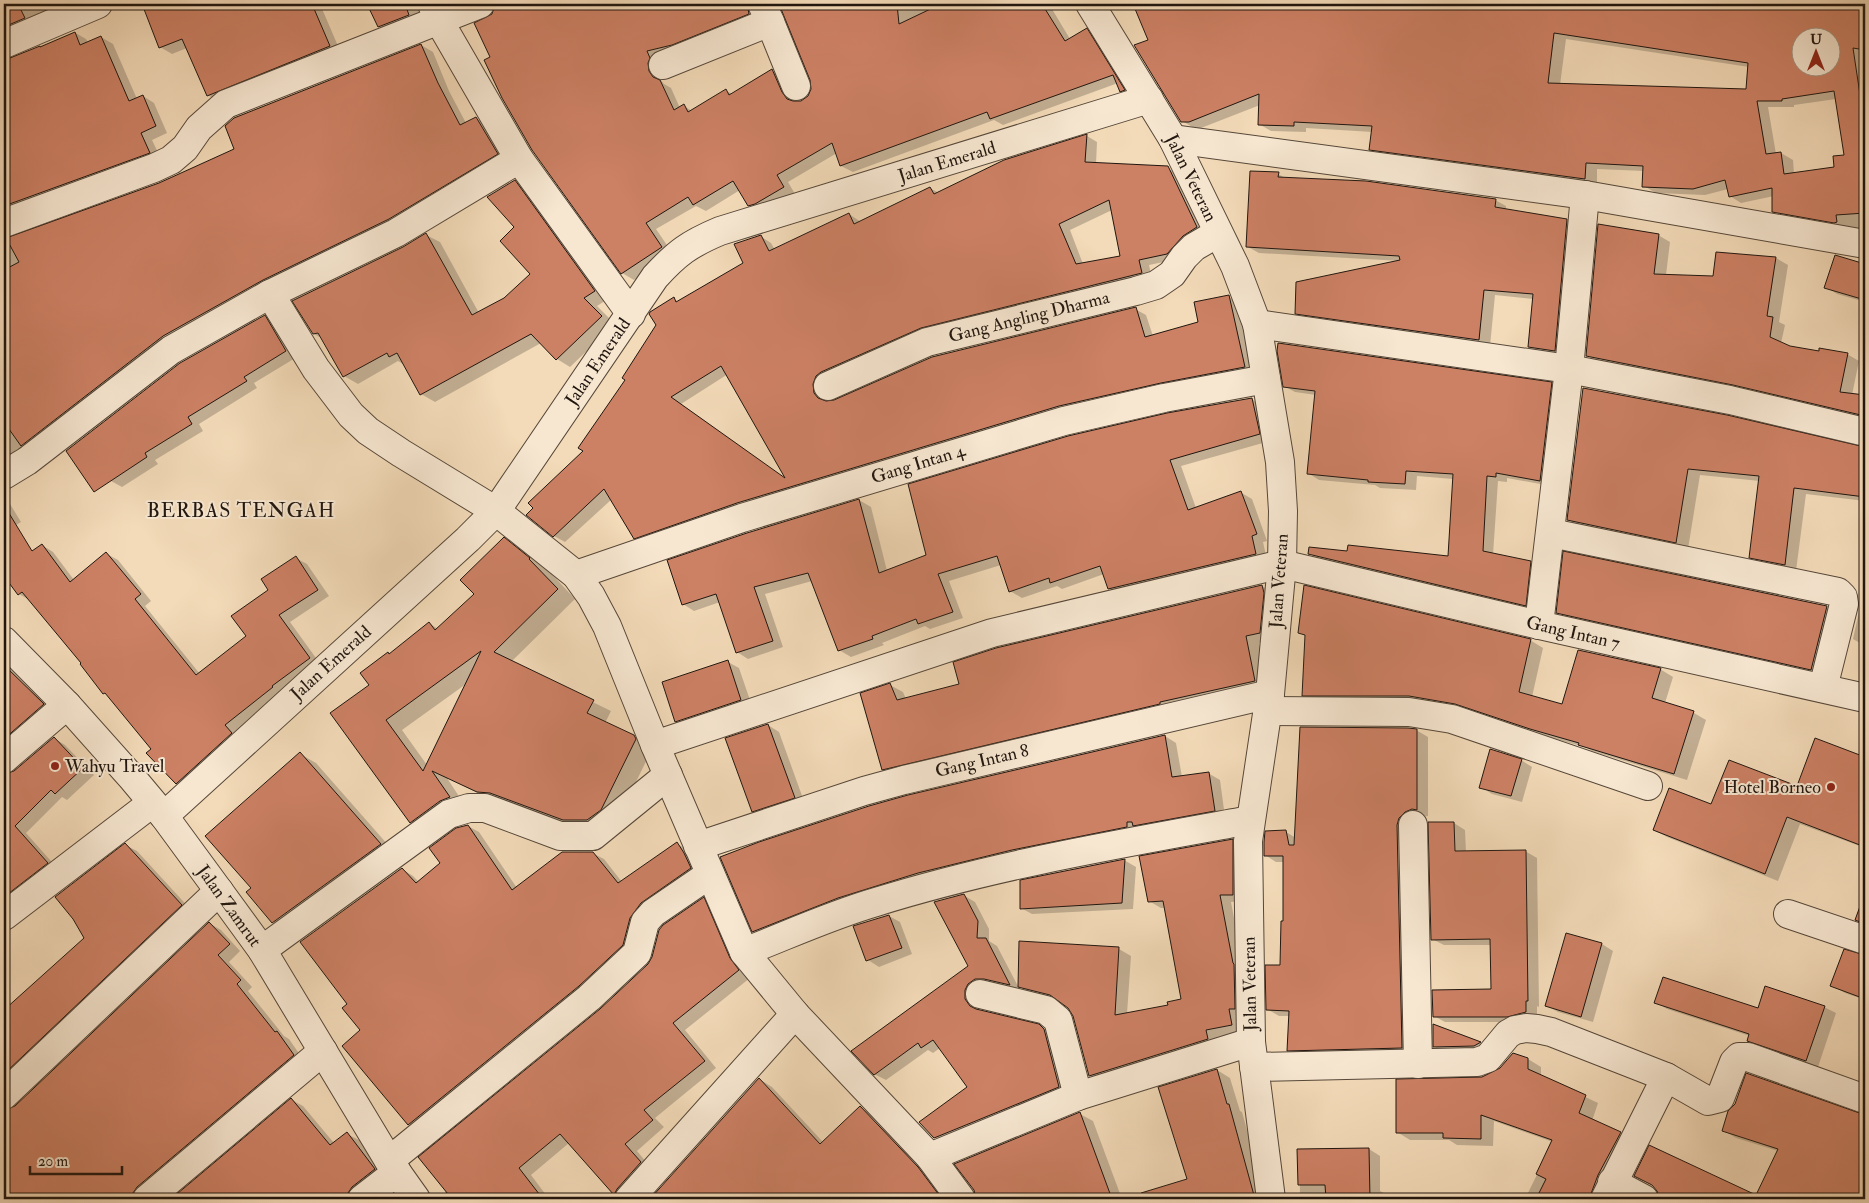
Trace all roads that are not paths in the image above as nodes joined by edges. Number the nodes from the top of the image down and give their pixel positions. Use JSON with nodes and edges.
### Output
{"nodes":[{"id":1,"x":98,"y":4,"type":"edge"},
{"id":2,"x":480,"y":4,"type":"edge"},
{"id":3,"x":1090,"y":4,"type":"edge"},
{"id":4,"x":435,"y":11,"type":"edge"},
{"id":5,"x":766,"y":13,"type":"edge"},
{"id":6,"x":4,"y":44,"type":"edge"},
{"id":7,"x":664,"y":64,"type":"dead end"},
{"id":8,"x":796,"y":86,"type":"dead end"},
{"id":9,"x":1149,"y":99,"type":"junction"},
{"id":10,"x":1173,"y":139,"type":"junction"},
{"id":11,"x":519,"y":159,"type":"junction"},
{"id":12,"x":1585,"y":194,"type":"junction"},
{"id":13,"x":4,"y":222,"type":"edge"},
{"id":14,"x":1218,"y":233,"type":"junction"},
{"id":15,"x":1865,"y":244,"type":"edge"},
{"id":16,"x":270,"y":294,"type":"junction"},
{"id":17,"x":631,"y":314,"type":"junction"},
{"id":18,"x":1256,"y":324,"type":"junction"},
{"id":19,"x":1569,"y":368,"type":"junction"},
{"id":20,"x":1266,"y":379,"type":"junction"},
{"id":21,"x":828,"y":386,"type":"dead end"},
{"id":22,"x":1865,"y":432,"type":"edge"},
{"id":23,"x":4,"y":476,"type":"edge"},
{"id":24,"x":496,"y":511,"type":"junction"},
{"id":25,"x":1551,"y":533,"type":"junction"},
{"id":26,"x":1282,"y":564,"type":"junction"},
{"id":27,"x":576,"y":575,"type":"junction"},
{"id":28,"x":1540,"y":626,"type":"junction"},
{"id":29,"x":4,"y":641,"type":"edge"},
{"id":30,"x":1823,"y":688,"type":"junction"},
{"id":31,"x":1865,"y":698,"type":"edge"},
{"id":32,"x":1268,"y":702,"type":"junction"},
{"id":33,"x":67,"y":705,"type":"junction"},
{"id":34,"x":655,"y":745,"type":"junction"},
{"id":35,"x":4,"y":759,"type":"edge"},
{"id":36,"x":668,"y":775,"type":"junction"},
{"id":37,"x":1648,"y":786,"type":"dead end"},
{"id":38,"x":158,"y":810,"type":"junction"},
{"id":39,"x":1250,"y":820,"type":"junction"},
{"id":40,"x":1413,"y":825,"type":"dead end"},
{"id":41,"x":698,"y":846,"type":"junction"},
{"id":42,"x":710,"y":874,"type":"junction"},
{"id":43,"x":219,"y":891,"type":"junction"},
{"id":44,"x":1788,"y":914,"type":"dead end"},
{"id":45,"x":4,"y":916,"type":"edge"},
{"id":46,"x":1865,"y":940,"type":"edge"},
{"id":47,"x":262,"y":950,"type":"junction"},
{"id":48,"x":744,"y":952,"type":"junction"},
{"id":49,"x":980,"y":994,"type":"dead end"},
{"id":50,"x":795,"y":1014,"type":"junction"},
{"id":51,"x":323,"y":1051,"type":"junction"},
{"id":52,"x":1252,"y":1055,"type":"junction"},
{"id":53,"x":1418,"y":1064,"type":"junction"},
{"id":54,"x":1666,"y":1077,"type":"junction"},
{"id":55,"x":4,"y":1095,"type":"edge"},
{"id":56,"x":1078,"y":1096,"type":"junction"},
{"id":57,"x":1865,"y":1099,"type":"edge"},
{"id":58,"x":930,"y":1157,"type":"junction"},
{"id":59,"x":393,"y":1166,"type":"junction"},
{"id":60,"x":1608,"y":1191,"type":"edge"},
{"id":61,"x":148,"y":1199,"type":"edge"},
{"id":62,"x":362,"y":1199,"type":"edge"},
{"id":63,"x":416,"y":1199,"type":"edge"},
{"id":64,"x":628,"y":1199,"type":"edge"},
{"id":65,"x":961,"y":1199,"type":"edge"},
{"id":66,"x":1271,"y":1199,"type":"edge"},
{"id":67,"x":1644,"y":1199,"type":"edge"}],
"edges":[{"from":1,"to":6,"type":"street"},
{"from":2,"to":4,"type":"street"},
{"from":3,"to":9,"type":"street","name":"Jalan Veteran"},
{"from":4,"to":11,"type":"street"},
{"from":4,"to":13,"type":"street"},
{"from":5,"to":7,"type":"street"},
{"from":5,"to":8,"type":"street"},
{"from":9,"to":10,"type":"street","name":"Jalan Veteran"},
{"from":9,"to":17,"type":"street","name":"Jalan Emerald"},
{"from":10,"to":12,"type":"street"},
{"from":10,"to":14,"type":"street","name":"Jalan Veteran"},
{"from":11,"to":16,"type":"street"},
{"from":11,"to":17,"type":"street"},
{"from":12,"to":15,"type":"street"},
{"from":12,"to":19,"type":"street"},
{"from":14,"to":18,"type":"street","name":"Jalan Veteran"},
{"from":14,"to":21,"type":"street","name":"Gang Angling Dharma"},
{"from":16,"to":23,"type":"street"},
{"from":16,"to":24,"type":"street"},
{"from":17,"to":24,"type":"street","name":"Jalan Emerald"},
{"from":18,"to":19,"type":"street"},
{"from":18,"to":20,"type":"street","name":"Jalan Veteran"},
{"from":19,"to":22,"type":"street"},
{"from":19,"to":25,"type":"street"},
{"from":20,"to":26,"type":"street","name":"Jalan Veteran"},
{"from":20,"to":27,"type":"street","name":"Gang Intan 4"},
{"from":24,"to":27,"type":"street"},
{"from":24,"to":38,"type":"street","name":"Jalan Emerald"},
{"from":25,"to":28,"type":"street"},
{"from":25,"to":30,"type":"street"},
{"from":26,"to":28,"type":"street","name":"Gang Intan 7"},
{"from":26,"to":32,"type":"street","name":"Jalan Veteran"},
{"from":26,"to":34,"type":"street"},
{"from":27,"to":34,"type":"street"},
{"from":28,"to":30,"type":"street","name":"Gang Intan 7"},
{"from":29,"to":33,"type":"street","name":"Jalan Zamrut"},
{"from":30,"to":31,"type":"street","name":"Gang Intan 7"},
{"from":32,"to":37,"type":"street","name":"Gang Intan 8"},
{"from":32,"to":39,"type":"street","name":"Jalan Veteran"},
{"from":32,"to":41,"type":"street","name":"Gang Intan 8"},
{"from":33,"to":35,"type":"street"},
{"from":33,"to":38,"type":"street","name":"Jalan Zamrut"},
{"from":34,"to":36,"type":"street"},
{"from":36,"to":41,"type":"street"},
{"from":36,"to":47,"type":"street"},
{"from":38,"to":43,"type":"street","name":"Jalan Zamrut"},
{"from":38,"to":45,"type":"street","name":"Jalan Emerald"},
{"from":39,"to":48,"type":"street"},
{"from":39,"to":52,"type":"street","name":"Jalan Veteran"},
{"from":40,"to":53,"type":"street"},
{"from":41,"to":42,"type":"street"},
{"from":42,"to":48,"type":"street"},
{"from":42,"to":59,"type":"street"},
{"from":43,"to":47,"type":"street","name":"Jalan Zamrut"},
{"from":43,"to":55,"type":"street"},
{"from":44,"to":46,"type":"street"},
{"from":47,"to":51,"type":"street","name":"Jalan Zamrut"},
{"from":48,"to":50,"type":"street"},
{"from":49,"to":56,"type":"street"},
{"from":50,"to":58,"type":"street"},
{"from":50,"to":64,"type":"street"},
{"from":51,"to":59,"type":"street","name":"Jalan Zamrut"},
{"from":51,"to":61,"type":"street"},
{"from":52,"to":53,"type":"street"},
{"from":52,"to":56,"type":"street"},
{"from":52,"to":66,"type":"street","name":"Jalan Veteran"},
{"from":53,"to":54,"type":"street"},
{"from":54,"to":57,"type":"street"},
{"from":54,"to":60,"type":"street"},
{"from":56,"to":58,"type":"street"},
{"from":58,"to":65,"type":"street"},
{"from":59,"to":62,"type":"street"},
{"from":59,"to":63,"type":"street","name":"Jalan Zamrut"},
{"from":60,"to":67,"type":"street"}]}
